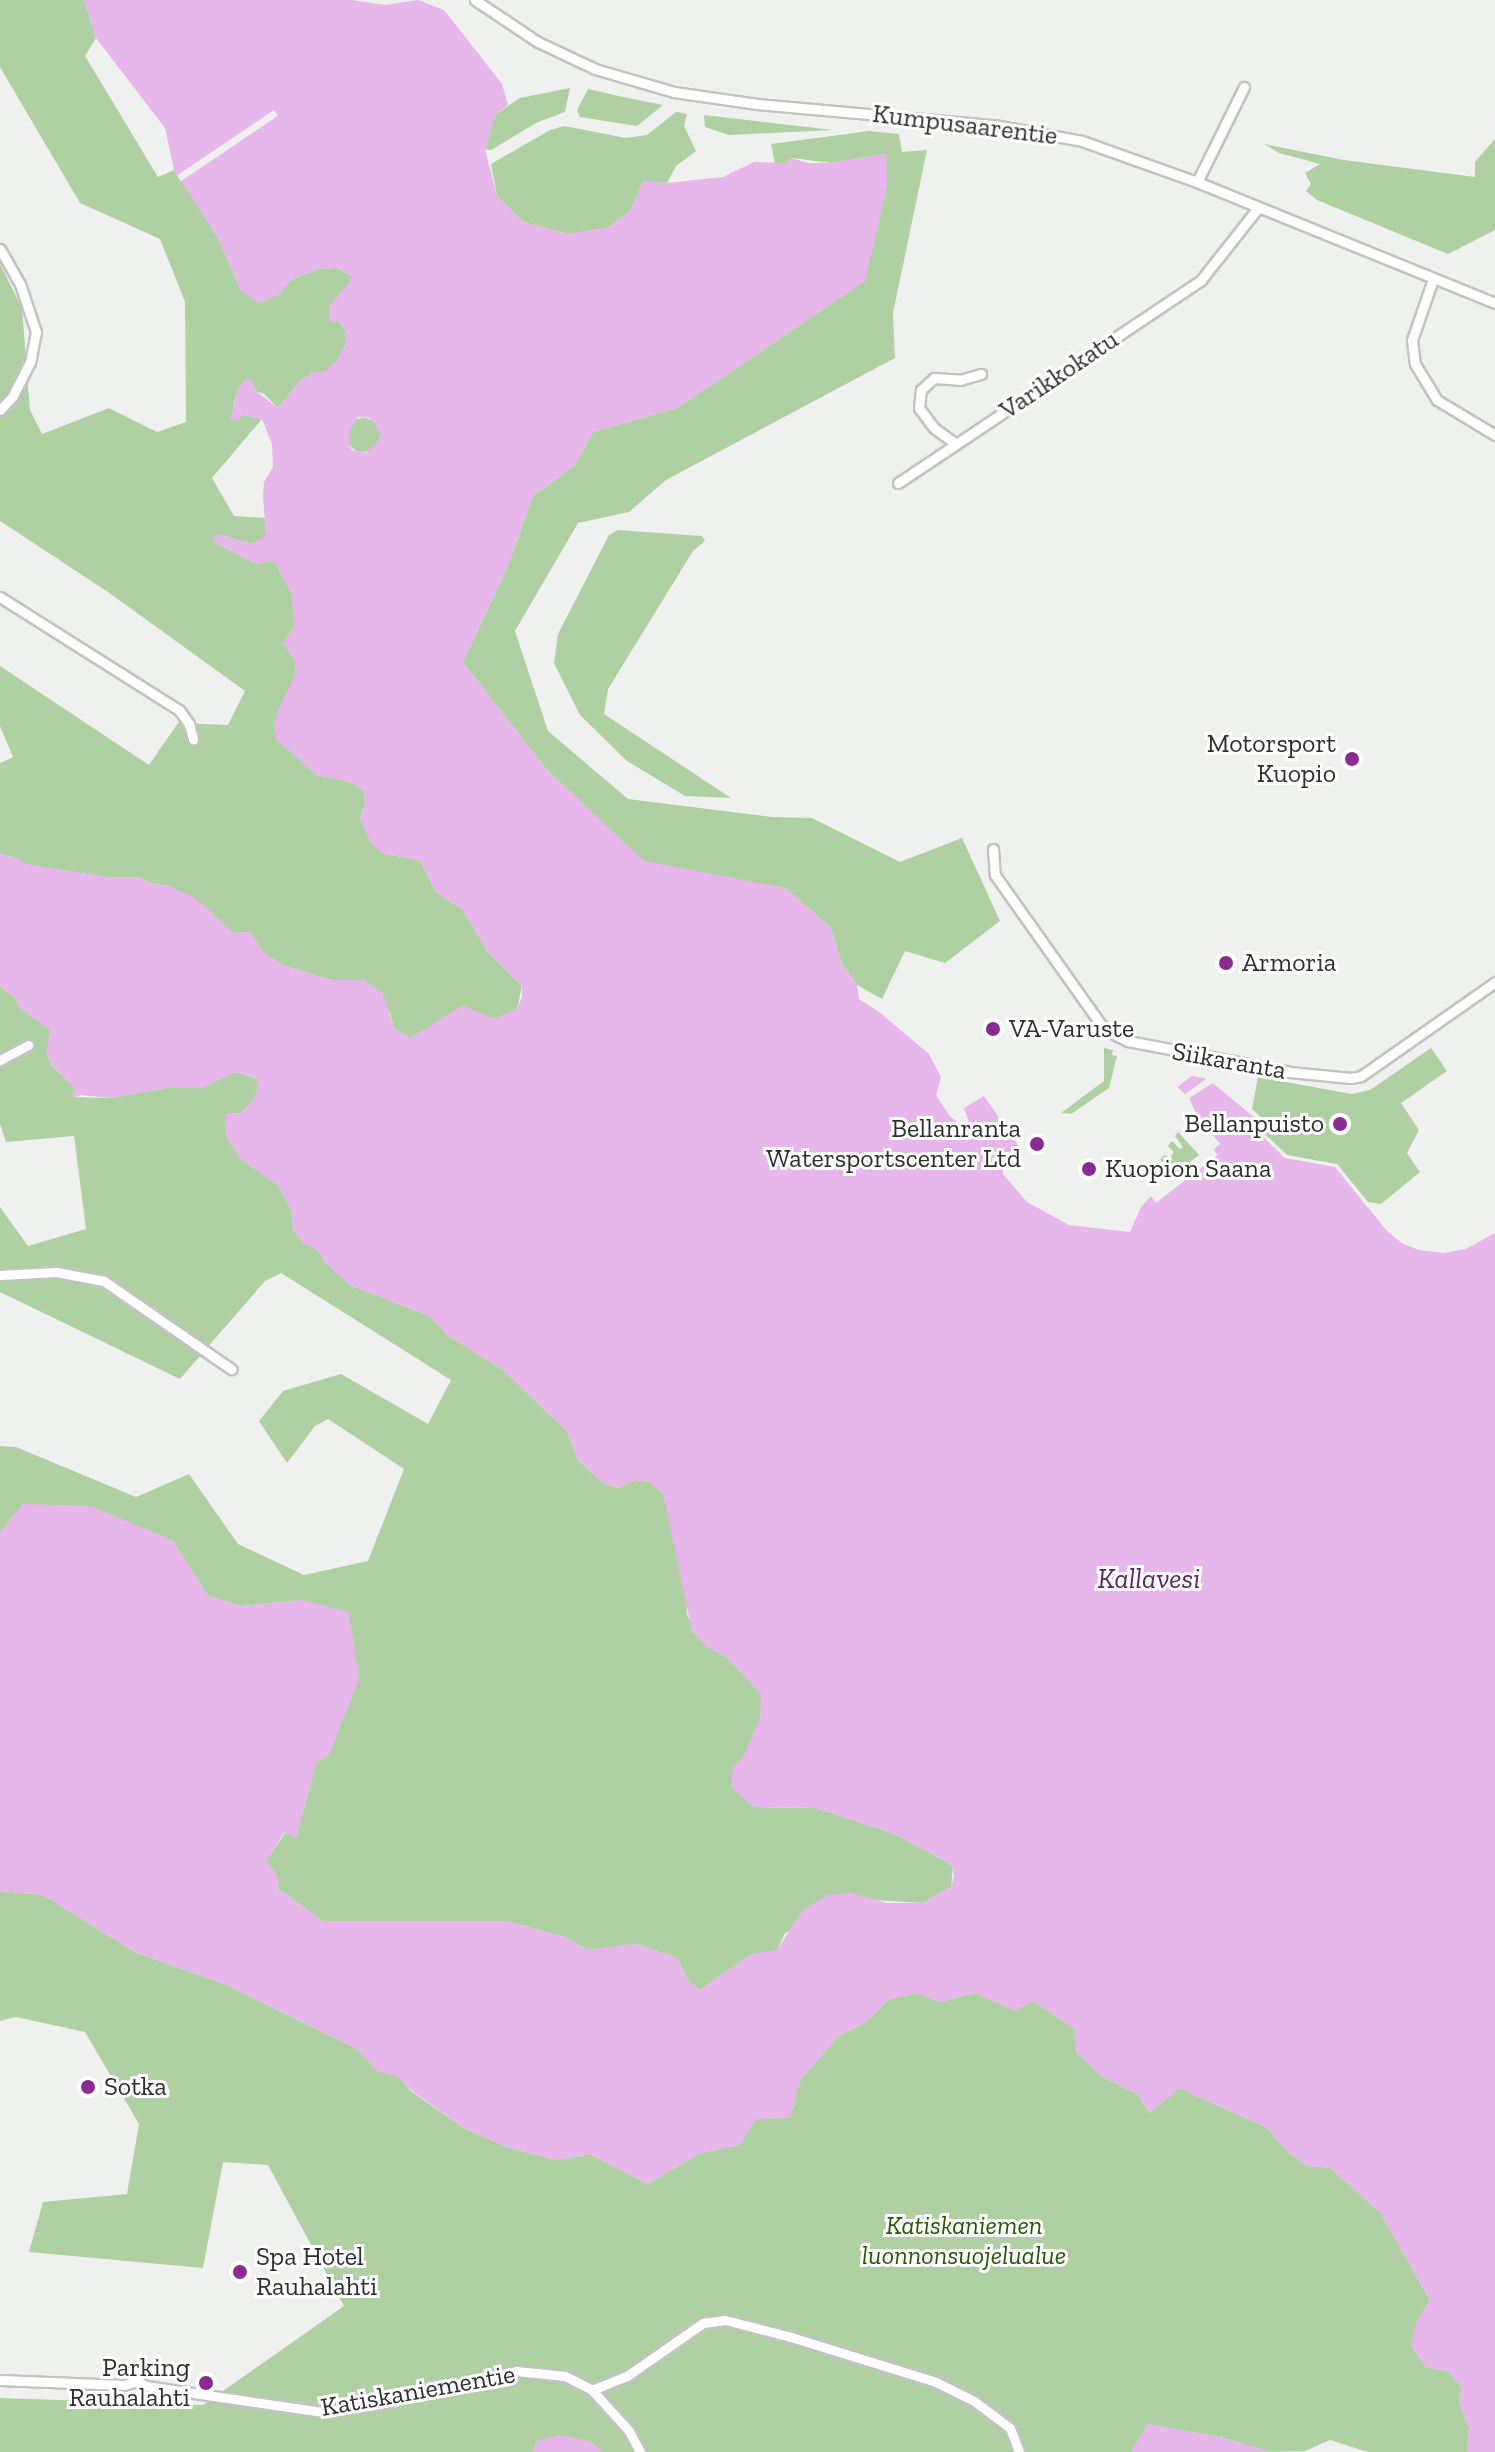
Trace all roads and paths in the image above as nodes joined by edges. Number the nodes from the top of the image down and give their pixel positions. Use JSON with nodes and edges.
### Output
{"nodes":[{"id":1,"x":475,"y":0,"type":"edge"},
{"id":2,"x":1244,"y":87,"type":"dead end"},
{"id":3,"x":1197,"y":182,"type":"junction"},
{"id":4,"x":1257,"y":209,"type":"junction"},
{"id":5,"x":0,"y":249,"type":"edge"},
{"id":6,"x":1433,"y":279,"type":"junction"},
{"id":7,"x":1495,"y":303,"type":"edge"},
{"id":8,"x":981,"y":374,"type":"dead end"},
{"id":9,"x":0,"y":410,"type":"edge"},
{"id":10,"x":1495,"y":435,"type":"edge"},
{"id":11,"x":956,"y":444,"type":"junction"},
{"id":12,"x":898,"y":483,"type":"dead end"},
{"id":13,"x":0,"y":597,"type":"edge"},
{"id":14,"x":193,"y":739,"type":"dead end"},
{"id":15,"x":993,"y":849,"type":"dead end"},
{"id":16,"x":1495,"y":982,"type":"edge"},
{"id":17,"x":28,"y":1045,"type":"dead end"},
{"id":18,"x":0,"y":1060,"type":"edge"},
{"id":19,"x":0,"y":1275,"type":"edge"},
{"id":20,"x":231,"y":1369,"type":"dead end"},
{"id":21,"x":0,"y":2380,"type":"edge"},
{"id":22,"x":592,"y":2390,"type":"junction"},
{"id":23,"x":640,"y":2452,"type":"edge"},
{"id":24,"x":1019,"y":2452,"type":"edge"}],
"edges":[{"from":1,"to":3,"type":"street","name":"Kumpusaarentie"},
{"from":2,"to":3,"type":"street"},
{"from":3,"to":4,"type":"street","name":"Kumpusaarentie"},
{"from":4,"to":6,"type":"street","name":"Kumpusaarentie"},
{"from":4,"to":11,"type":"street","name":"Varikkokatu"},
{"from":5,"to":9,"type":"street"},
{"from":6,"to":7,"type":"street","name":"Kumpusaarentie"},
{"from":6,"to":10,"type":"street"},
{"from":8,"to":11,"type":"street","name":"Varikkokatu"},
{"from":11,"to":12,"type":"street"},
{"from":13,"to":14,"type":"street"},
{"from":15,"to":16,"type":"street","name":"Siikaranta"},
{"from":17,"to":18,"type":"street"},
{"from":19,"to":20,"type":"street"},
{"from":21,"to":22,"type":"street","name":"Katiskaniementie"},
{"from":22,"to":23,"type":"street"},
{"from":22,"to":24,"type":"street"}]}
